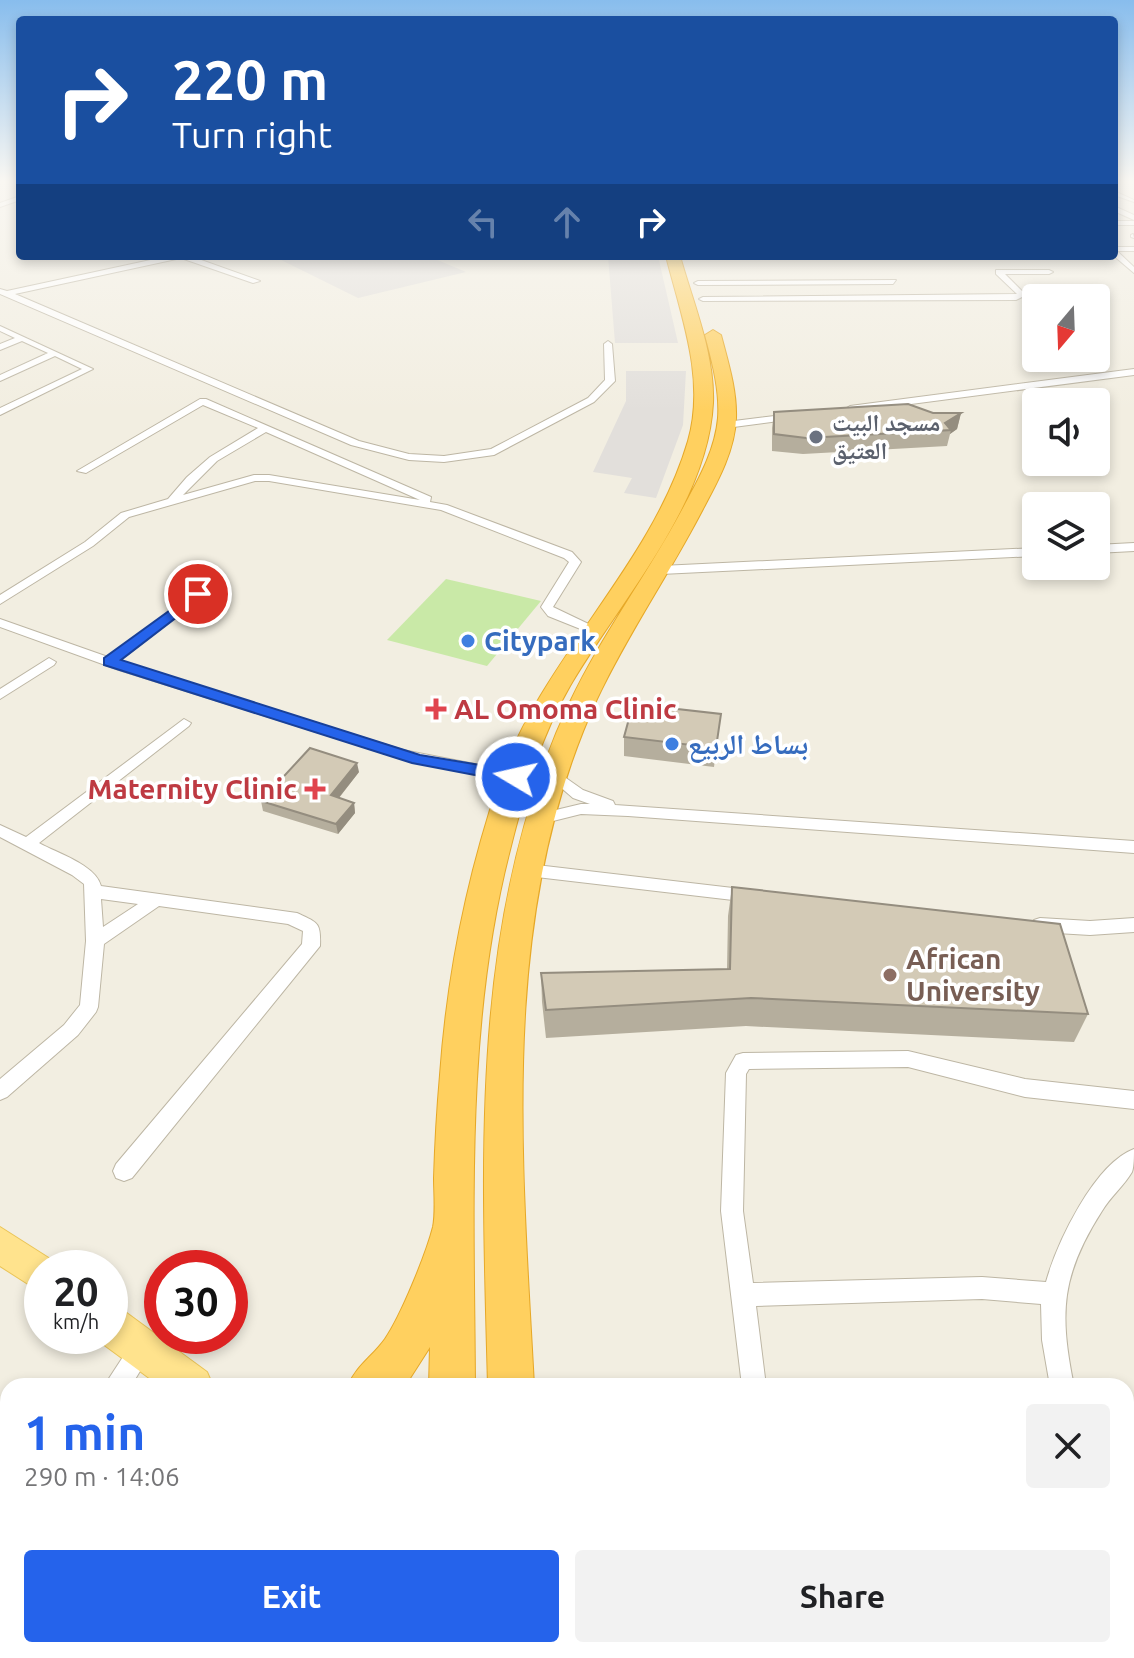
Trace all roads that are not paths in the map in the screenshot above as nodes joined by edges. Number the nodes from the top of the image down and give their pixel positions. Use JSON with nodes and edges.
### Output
{"nodes":[{"id":1,"x":1119,"y":256,"type":"edge"},
{"id":2,"x":162,"y":260,"type":"edge"},
{"id":3,"x":193,"y":260,"type":"edge"},
{"id":4,"x":675,"y":260,"type":"edge"},
{"id":5,"x":691,"y":260,"type":"edge"},
{"id":6,"x":1134,"y":271,"type":"edge"},
{"id":7,"x":1049,"y":272,"type":"dead end"},
{"id":8,"x":256,"y":281,"type":"dead end"},
{"id":9,"x":893,"y":282,"type":"dead end"},
{"id":10,"x":3,"y":293,"type":"edge"},
{"id":11,"x":697,"y":298,"type":"junction"},
{"id":12,"x":0,"y":328,"type":"edge"},
{"id":13,"x":23,"y":338,"type":"junction"},
{"id":14,"x":608,"y":344,"type":"dead end"},
{"id":15,"x":0,"y":347,"type":"edge"},
{"id":16,"x":55,"y":353,"type":"junction"},
{"id":17,"x":1134,"y":372,"type":"edge"},
{"id":18,"x":0,"y":378,"type":"edge"},
{"id":19,"x":836,"y":411,"type":"edge"},
{"id":20,"x":0,"y":412,"type":"edge"},
{"id":21,"x":804,"y":415,"type":"edge"},
{"id":22,"x":726,"y":425,"type":"junction"},
{"id":23,"x":267,"y":428,"type":"junction"},
{"id":24,"x":82,"y":471,"type":"dead end"},
{"id":25,"x":171,"y":503,"type":"junction"},
{"id":26,"x":450,"y":509,"type":"junction"},
{"id":27,"x":1134,"y":547,"type":"edge"},
{"id":28,"x":1110,"y":548,"type":"edge"},
{"id":29,"x":1022,"y":553,"type":"edge"},
{"id":30,"x":661,"y":570,"type":"junction"},
{"id":31,"x":198,"y":594,"type":"dead end"},
{"id":32,"x":0,"y":600,"type":"edge"},
{"id":33,"x":0,"y":623,"type":"edge"},
{"id":34,"x":593,"y":629,"type":"junction"},
{"id":35,"x":49,"y":662,"type":"dead end"},
{"id":36,"x":109,"y":662,"type":"junction"},
{"id":37,"x":0,"y":695,"type":"edge"},
{"id":38,"x":184,"y":723,"type":"dead end"},
{"id":39,"x":556,"y":776,"type":"junction"},
{"id":40,"x":516,"y":777,"type":"junction"},
{"id":41,"x":628,"y":811,"type":"junction"},
{"id":42,"x":541,"y":819,"type":"junction"},
{"id":43,"x":0,"y":830,"type":"edge"},
{"id":44,"x":28,"y":843,"type":"junction"},
{"id":45,"x":1134,"y":847,"type":"edge"},
{"id":46,"x":528,"y":870,"type":"junction"},
{"id":47,"x":91,"y":891,"type":"junction"},
{"id":48,"x":761,"y":897,"type":"edge"},
{"id":49,"x":155,"y":901,"type":"junction"},
{"id":50,"x":1017,"y":923,"type":"edge"},
{"id":51,"x":1134,"y":925,"type":"edge"},
{"id":52,"x":95,"y":941,"type":"junction"},
{"id":53,"x":0,"y":1091,"type":"edge"},
{"id":54,"x":1134,"y":1100,"type":"edge"},
{"id":55,"x":1134,"y":1158,"type":"edge"},
{"id":56,"x":124,"y":1171,"type":"dead end"},
{"id":57,"x":454,"y":1219,"type":"junction"},
{"id":58,"x":0,"y":1244,"type":"edge"},
{"id":59,"x":24,"y":1262,"type":"edge"},
{"id":60,"x":1054,"y":1294,"type":"junction"},
{"id":61,"x":742,"y":1295,"type":"junction"},
{"id":62,"x":128,"y":1338,"type":"edge"},
{"id":63,"x":142,"y":1348,"type":"junction"},
{"id":64,"x":121,"y":1378,"type":"edge"},
{"id":65,"x":182,"y":1378,"type":"edge"},
{"id":66,"x":380,"y":1378,"type":"edge"},
{"id":67,"x":452,"y":1378,"type":"edge"},
{"id":68,"x":511,"y":1378,"type":"edge"},
{"id":69,"x":753,"y":1378,"type":"edge"},
{"id":70,"x":1061,"y":1378,"type":"edge"}],
"edges":[{"from":1,"to":6,"type":"street"},
{"from":2,"to":10,"type":"street"},
{"from":3,"to":8,"type":"street"},
{"from":4,"to":11,"type":"highway"},
{"from":5,"to":11,"type":"highway"},
{"from":7,"to":11,"type":"street"},
{"from":9,"to":11,"type":"street"},
{"from":10,"to":14,"type":"street"},
{"from":11,"to":22,"type":"highway"},
{"from":11,"to":34,"type":"highway"},
{"from":12,"to":13,"type":"street"},
{"from":13,"to":15,"type":"street"},
{"from":13,"to":16,"type":"street"},
{"from":16,"to":18,"type":"street"},
{"from":16,"to":20,"type":"street"},
{"from":17,"to":19,"type":"street"},
{"from":21,"to":22,"type":"street"},
{"from":22,"to":30,"type":"highway"},
{"from":23,"to":24,"type":"street"},
{"from":23,"to":25,"type":"street"},
{"from":23,"to":26,"type":"street"},
{"from":25,"to":26,"type":"street"},
{"from":25,"to":32,"type":"street"},
{"from":26,"to":34,"type":"street"},
{"from":27,"to":28,"type":"street"},
{"from":29,"to":30,"type":"street"},
{"from":30,"to":39,"type":"highway"},
{"from":31,"to":36,"type":"street"},
{"from":33,"to":36,"type":"street"},
{"from":34,"to":40,"type":"highway"},
{"from":35,"to":37,"type":"street"},
{"from":36,"to":40,"type":"street"},
{"from":38,"to":44,"type":"street"},
{"from":39,"to":41,"type":"street"},
{"from":39,"to":42,"type":"highway"},
{"from":40,"to":57,"type":"highway"},
{"from":41,"to":42,"type":"street"},
{"from":41,"to":45,"type":"street"},
{"from":42,"to":46,"type":"highway"},
{"from":43,"to":44,"type":"street"},
{"from":44,"to":47,"type":"street"},
{"from":46,"to":48,"type":"street"},
{"from":46,"to":68,"type":"highway"},
{"from":47,"to":49,"type":"street"},
{"from":47,"to":52,"type":"street"},
{"from":49,"to":52,"type":"street"},
{"from":49,"to":56,"type":"street"},
{"from":50,"to":51,"type":"street"},
{"from":52,"to":53,"type":"street"},
{"from":54,"to":61,"type":"street"},
{"from":55,"to":60,"type":"street"},
{"from":57,"to":66,"type":"highway"},
{"from":57,"to":67,"type":"highway"},
{"from":58,"to":59,"type":"main road"},
{"from":60,"to":61,"type":"street"},
{"from":60,"to":70,"type":"street"},
{"from":61,"to":69,"type":"street"},
{"from":62,"to":63,"type":"main road"},
{"from":63,"to":64,"type":"street"},
{"from":63,"to":65,"type":"main road"}]}
